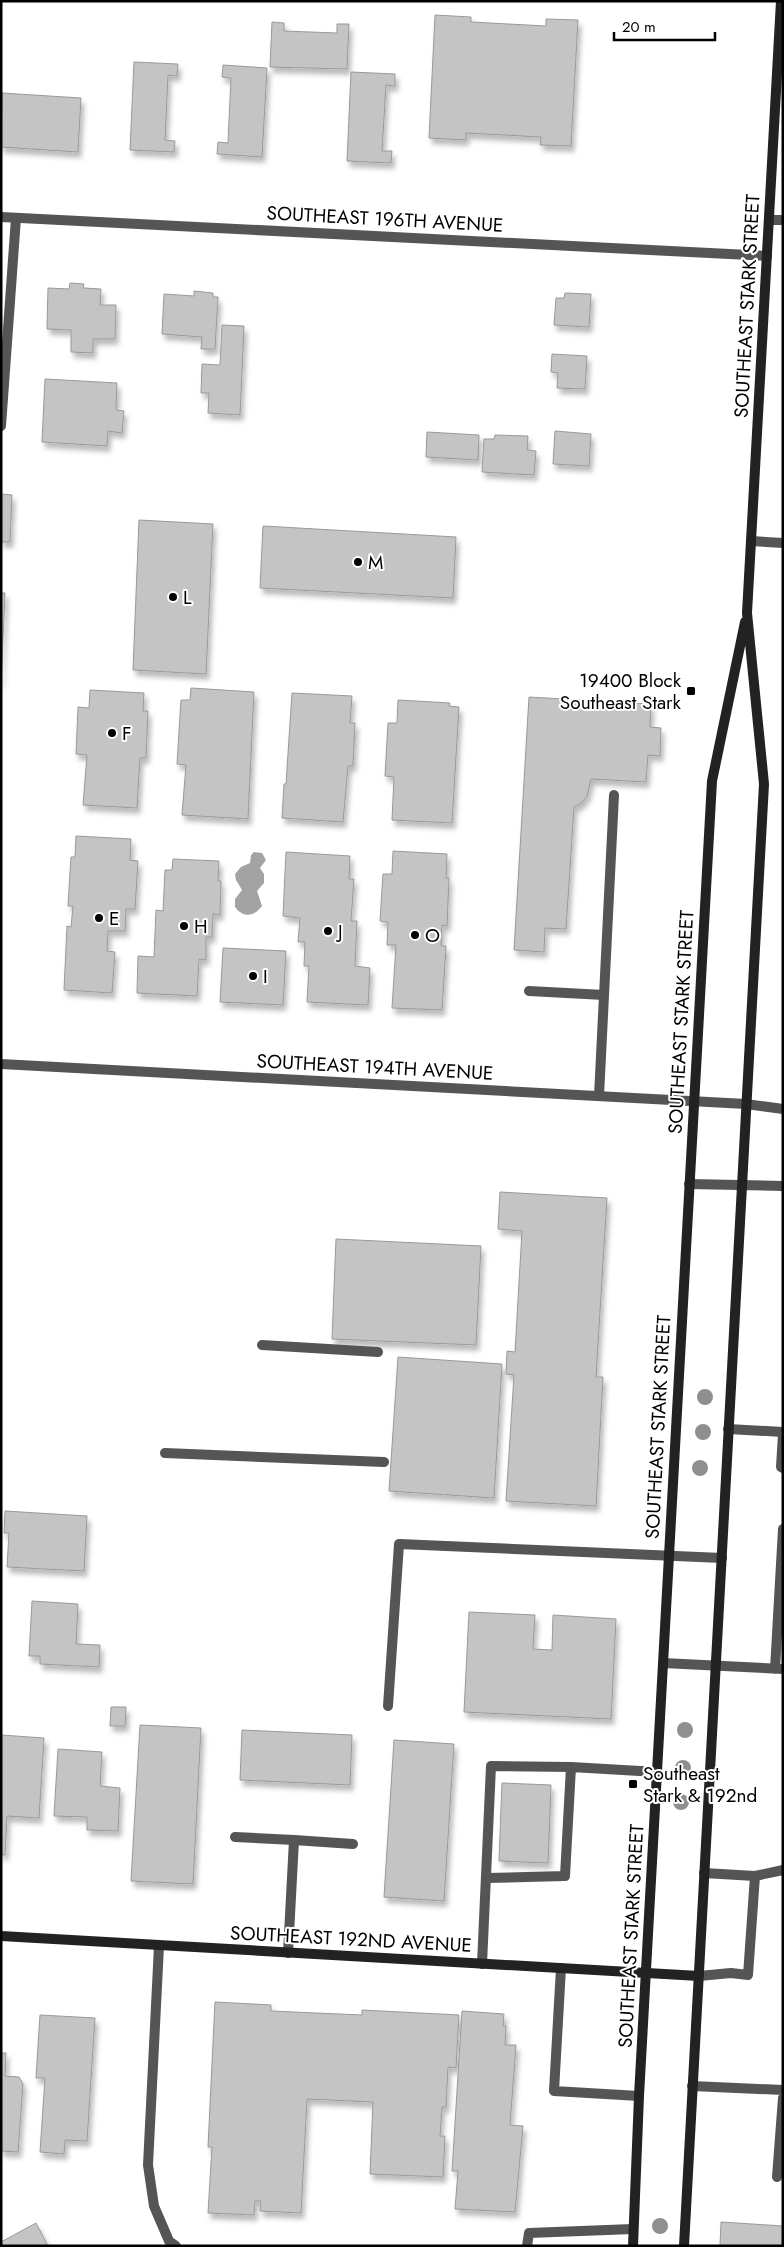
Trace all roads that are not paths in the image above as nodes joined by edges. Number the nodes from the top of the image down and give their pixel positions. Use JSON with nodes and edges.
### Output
{"nodes":[{"id":1,"x":781,"y":1,"type":"edge"},
{"id":2,"x":780,"y":60,"type":"edge"},
{"id":3,"x":779,"y":120,"type":"edge"},
{"id":4,"x":1,"y":217,"type":"edge"},
{"id":5,"x":16,"y":218,"type":"junction"},
{"id":6,"x":769,"y":220,"type":"junction"},
{"id":7,"x":783,"y":220,"type":"edge"},
{"id":8,"x":767,"y":256,"type":"junction"},
{"id":9,"x":1,"y":426,"type":"edge"},
{"id":10,"x":751,"y":541,"type":"junction"},
{"id":11,"x":783,"y":543,"type":"edge"},
{"id":12,"x":748,"y":613,"type":"junction"},
{"id":13,"x":614,"y":794,"type":"dead end"},
{"id":14,"x":529,"y":991,"type":"dead end"},
{"id":15,"x":604,"y":995,"type":"junction"},
{"id":16,"x":1,"y":1064,"type":"edge"},
{"id":17,"x":599,"y":1096,"type":"junction"},
{"id":18,"x":694,"y":1101,"type":"junction"},
{"id":19,"x":746,"y":1104,"type":"junction"},
{"id":20,"x":783,"y":1109,"type":"edge"},
{"id":21,"x":689,"y":1184,"type":"junction"},
{"id":22,"x":742,"y":1185,"type":"junction"},
{"id":23,"x":783,"y":1186,"type":"edge"},
{"id":24,"x":262,"y":1345,"type":"dead end"},
{"id":25,"x":378,"y":1352,"type":"dead end"},
{"id":26,"x":728,"y":1429,"type":"junction"},
{"id":27,"x":783,"y":1433,"type":"edge"},
{"id":28,"x":165,"y":1453,"type":"dead end"},
{"id":29,"x":384,"y":1462,"type":"dead end"},
{"id":30,"x":783,"y":1468,"type":"edge"},
{"id":31,"x":783,"y":1529,"type":"edge"},
{"id":32,"x":669,"y":1555,"type":"junction"},
{"id":33,"x":722,"y":1558,"type":"junction"},
{"id":34,"x":663,"y":1663,"type":"junction"},
{"id":35,"x":715,"y":1666,"type":"junction"},
{"id":36,"x":779,"y":1669,"type":"edge"},
{"id":37,"x":388,"y":1706,"type":"dead end"},
{"id":38,"x":571,"y":1767,"type":"junction"},
{"id":39,"x":657,"y":1772,"type":"junction"},
{"id":40,"x":234,"y":1837,"type":"dead end"},
{"id":41,"x":294,"y":1840,"type":"junction"},
{"id":42,"x":353,"y":1844,"type":"dead end"},
{"id":43,"x":783,"y":1870,"type":"edge"},
{"id":44,"x":704,"y":1873,"type":"junction"},
{"id":45,"x":754,"y":1876,"type":"junction"},
{"id":46,"x":486,"y":1878,"type":"junction"},
{"id":47,"x":1,"y":1936,"type":"edge"},
{"id":48,"x":159,"y":1946,"type":"junction"},
{"id":49,"x":288,"y":1953,"type":"junction"},
{"id":50,"x":482,"y":1964,"type":"junction"},
{"id":51,"x":561,"y":1968,"type":"junction"},
{"id":52,"x":646,"y":1973,"type":"junction"},
{"id":53,"x":699,"y":1976,"type":"junction"},
{"id":54,"x":692,"y":2086,"type":"junction"},
{"id":55,"x":783,"y":2090,"type":"edge"},
{"id":56,"x":639,"y":2096,"type":"junction"},
{"id":57,"x":783,"y":2098,"type":"edge"},
{"id":58,"x":777,"y":2177,"type":"dead end"},
{"id":59,"x":633,"y":2229,"type":"junction"},
{"id":60,"x":172,"y":2244,"type":"edge"},
{"id":61,"x":527,"y":2246,"type":"edge"},
{"id":62,"x":633,"y":2246,"type":"edge"},
{"id":63,"x":684,"y":2246,"type":"edge"}],
"edges":[{"from":1,"to":2,"type":"main road","name":"SOUTHEAST STARK STREET"},
{"from":2,"to":3,"type":"main road","name":"SOUTHEAST STARK STREET"},
{"from":3,"to":6,"type":"main road","name":"SOUTHEAST STARK STREET"},
{"from":4,"to":5,"type":"street","name":"SOUTHEAST 196TH AVENUE"},
{"from":5,"to":8,"type":"street","name":"SOUTHEAST 196TH AVENUE"},
{"from":5,"to":9,"type":"street"},
{"from":6,"to":7,"type":"street"},
{"from":6,"to":8,"type":"main road","name":"SOUTHEAST STARK STREET"},
{"from":8,"to":10,"type":"main road","name":"SOUTHEAST STARK STREET"},
{"from":10,"to":11,"type":"street"},
{"from":10,"to":12,"type":"main road","name":"SOUTHEAST STARK STREET"},
{"from":12,"to":18,"type":"main road","name":"SOUTHEAST STARK STREET"},
{"from":12,"to":19,"type":"main road","name":"SOUTHEAST STARK STREET"},
{"from":13,"to":15,"type":"street"},
{"from":14,"to":15,"type":"street"},
{"from":15,"to":17,"type":"street"},
{"from":16,"to":17,"type":"street","name":"SOUTHEAST 194TH AVENUE"},
{"from":17,"to":18,"type":"street","name":"SOUTHEAST 194TH AVENUE"},
{"from":18,"to":19,"type":"street","name":"SOUTHEAST 194TH AVENUE"},
{"from":18,"to":21,"type":"main road","name":"SOUTHEAST STARK STREET"},
{"from":19,"to":20,"type":"street","name":"SOUTHEAST 194TH AVENUE"},
{"from":19,"to":22,"type":"main road","name":"SOUTHEAST STARK STREET"},
{"from":21,"to":22,"type":"street"},
{"from":21,"to":32,"type":"main road","name":"SOUTHEAST STARK STREET"},
{"from":22,"to":23,"type":"street"},
{"from":22,"to":26,"type":"main road","name":"SOUTHEAST STARK STREET"},
{"from":24,"to":25,"type":"street"},
{"from":26,"to":27,"type":"street"},
{"from":26,"to":33,"type":"main road","name":"SOUTHEAST STARK STREET"},
{"from":27,"to":30,"type":"street"},
{"from":28,"to":29,"type":"street"},
{"from":31,"to":36,"type":"street"},
{"from":32,"to":33,"type":"street"},
{"from":32,"to":34,"type":"main road","name":"SOUTHEAST STARK STREET"},
{"from":32,"to":37,"type":"street"},
{"from":33,"to":35,"type":"main road","name":"SOUTHEAST STARK STREET"},
{"from":34,"to":35,"type":"street"},
{"from":34,"to":39,"type":"main road","name":"SOUTHEAST STARK STREET"},
{"from":35,"to":36,"type":"street"},
{"from":35,"to":44,"type":"main road","name":"SOUTHEAST STARK STREET"},
{"from":38,"to":39,"type":"street"},
{"from":38,"to":46,"type":"street"},
{"from":38,"to":46,"type":"street"},
{"from":39,"to":52,"type":"main road","name":"SOUTHEAST STARK STREET"},
{"from":40,"to":41,"type":"street"},
{"from":41,"to":42,"type":"street"},
{"from":41,"to":49,"type":"street"},
{"from":43,"to":45,"type":"street"},
{"from":44,"to":45,"type":"street"},
{"from":44,"to":53,"type":"main road","name":"SOUTHEAST STARK STREET"},
{"from":45,"to":53,"type":"street"},
{"from":46,"to":50,"type":"street"},
{"from":47,"to":48,"type":"main road","name":"SOUTHEAST 192ND AVENUE"},
{"from":48,"to":49,"type":"main road","name":"SOUTHEAST 192ND AVENUE"},
{"from":48,"to":60,"type":"street"},
{"from":49,"to":50,"type":"main road","name":"SOUTHEAST 192ND AVENUE"},
{"from":50,"to":51,"type":"main road","name":"SOUTHEAST 192ND AVENUE"},
{"from":51,"to":52,"type":"main road","name":"SOUTHEAST 192ND AVENUE"},
{"from":51,"to":56,"type":"street"},
{"from":52,"to":53,"type":"main road","name":"SOUTHEAST 192ND AVENUE"},
{"from":52,"to":56,"type":"main road","name":"SOUTHEAST STARK STREET"},
{"from":53,"to":54,"type":"main road","name":"SOUTHEAST STARK STREET"},
{"from":54,"to":55,"type":"street"},
{"from":54,"to":63,"type":"main road","name":"SOUTHEAST STARK STREET"},
{"from":56,"to":59,"type":"main road","name":"SOUTHEAST STARK STREET"},
{"from":57,"to":58,"type":"street"},
{"from":59,"to":61,"type":"street"},
{"from":59,"to":62,"type":"main road","name":"SOUTHEAST STARK STREET"}]}
